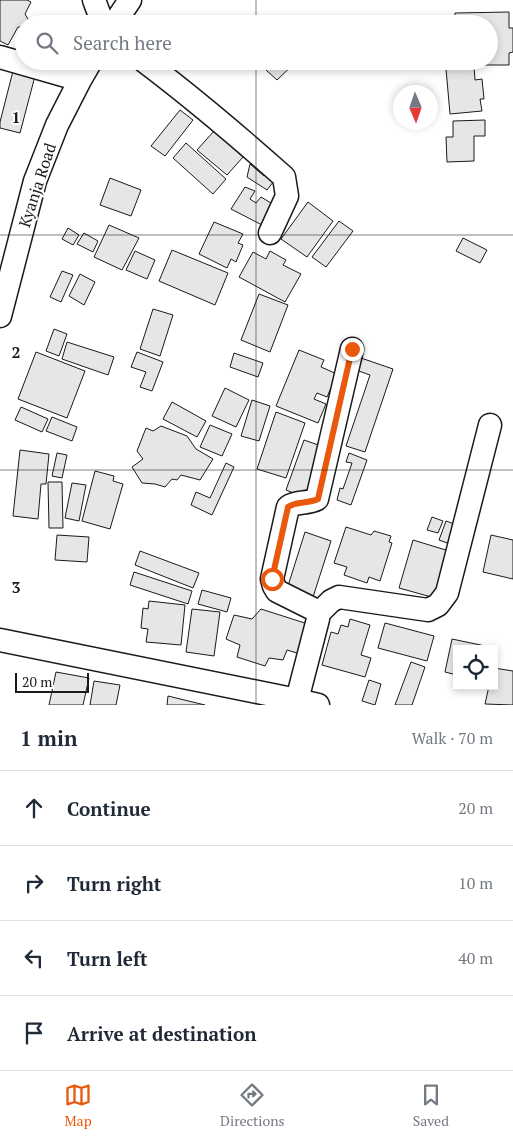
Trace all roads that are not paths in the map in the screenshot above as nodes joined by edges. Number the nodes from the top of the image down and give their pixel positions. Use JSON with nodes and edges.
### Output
{"nodes":[{"id":1,"x":94,"y":0,"type":"edge"},
{"id":2,"x":130,"y":0,"type":"edge"},
{"id":3,"x":100,"y":15,"type":"edge"},
{"id":4,"x":120,"y":15,"type":"edge"},
{"id":5,"x":0,"y":57,"type":"edge"},
{"id":6,"x":15,"y":59,"type":"edge"},
{"id":7,"x":86,"y":70,"type":"edge"},
{"id":8,"x":156,"y":70,"type":"edge"},
{"id":9,"x":270,"y":233,"type":"dead end"},
{"id":10,"x":0,"y":316,"type":"edge"},
{"id":11,"x":352,"y":349,"type":"dead end"},
{"id":12,"x":490,"y":425,"type":"dead end"},
{"id":13,"x":318,"y":614,"type":"junction"},
{"id":14,"x":0,"y":640,"type":"edge"},
{"id":15,"x":308,"y":702,"type":"edge"}],
"edges":[{"from":1,"to":3,"type":"street"},
{"from":2,"to":4,"type":"street"},
{"from":5,"to":6,"type":"street"},
{"from":7,"to":10,"type":"street","name":"Kyanja Road"},
{"from":8,"to":9,"type":"street"},
{"from":11,"to":13,"type":"street"},
{"from":12,"to":13,"type":"street"},
{"from":13,"to":15,"type":"street"},
{"from":14,"to":15,"type":"street"}]}
